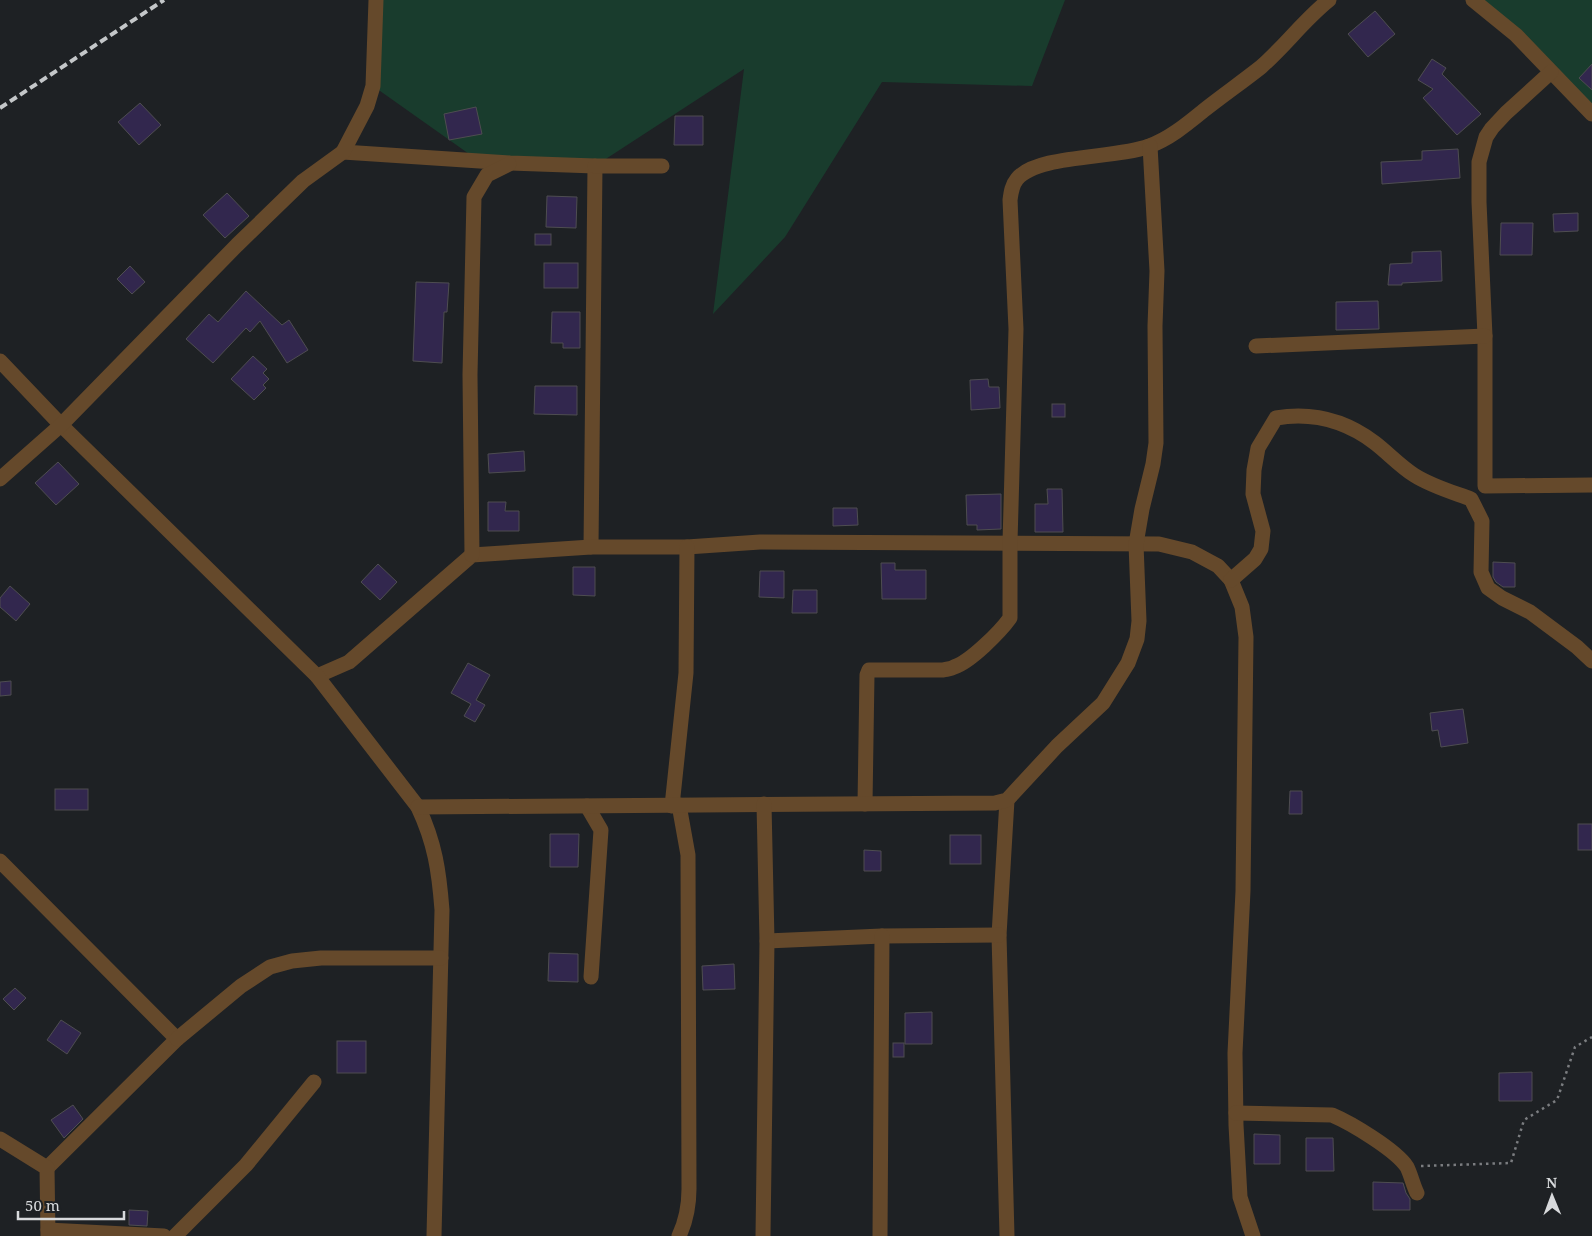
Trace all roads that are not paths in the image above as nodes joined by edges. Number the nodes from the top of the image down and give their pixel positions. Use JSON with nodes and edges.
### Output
{"nodes":[{"id":1,"x":376,"y":0,"type":"edge"},
{"id":2,"x":1329,"y":0,"type":"edge"},
{"id":3,"x":1473,"y":0,"type":"edge"},
{"id":4,"x":1551,"y":72,"type":"junction"},
{"id":5,"x":1592,"y":114,"type":"edge"},
{"id":6,"x":1150,"y":146,"type":"junction"},
{"id":7,"x":343,"y":152,"type":"junction"},
{"id":8,"x":510,"y":163,"type":"junction"},
{"id":9,"x":595,"y":166,"type":"junction"},
{"id":10,"x":662,"y":166,"type":"dead end"},
{"id":11,"x":1485,"y":336,"type":"junction"},
{"id":12,"x":1256,"y":346,"type":"dead end"},
{"id":13,"x":0,"y":361,"type":"edge"},
{"id":14,"x":61,"y":425,"type":"junction"},
{"id":15,"x":0,"y":479,"type":"edge"},
{"id":16,"x":1592,"y":485,"type":"edge"},
{"id":17,"x":1484,"y":486,"type":"junction"},
{"id":18,"x":1471,"y":499,"type":"junction"},
{"id":19,"x":1010,"y":542,"type":"junction"},
{"id":20,"x":1136,"y":544,"type":"junction"},
{"id":21,"x":591,"y":547,"type":"junction"},
{"id":22,"x":687,"y":547,"type":"junction"},
{"id":23,"x":472,"y":556,"type":"junction"},
{"id":24,"x":1231,"y":580,"type":"junction"},
{"id":25,"x":1592,"y":661,"type":"edge"},
{"id":26,"x":317,"y":676,"type":"junction"},
{"id":27,"x":1007,"y":800,"type":"junction"},
{"id":28,"x":764,"y":804,"type":"junction"},
{"id":29,"x":866,"y":804,"type":"junction"},
{"id":30,"x":587,"y":806,"type":"junction"},
{"id":31,"x":675,"y":806,"type":"junction"},
{"id":32,"x":418,"y":807,"type":"junction"},
{"id":33,"x":0,"y":861,"type":"edge"},
{"id":34,"x":998,"y":935,"type":"junction"},
{"id":35,"x":882,"y":936,"type":"junction"},
{"id":36,"x":767,"y":941,"type":"junction"},
{"id":37,"x":441,"y":958,"type":"junction"},
{"id":38,"x":591,"y":977,"type":"dead end"},
{"id":39,"x":177,"y":1039,"type":"junction"},
{"id":40,"x":314,"y":1082,"type":"dead end"},
{"id":41,"x":1236,"y":1113,"type":"junction"},
{"id":42,"x":0,"y":1139,"type":"edge"},
{"id":43,"x":47,"y":1168,"type":"junction"},
{"id":44,"x":1417,"y":1193,"type":"dead end"},
{"id":45,"x":48,"y":1233,"type":"edge"},
{"id":46,"x":164,"y":1236,"type":"edge"},
{"id":47,"x":175,"y":1236,"type":"edge"},
{"id":48,"x":434,"y":1236,"type":"edge"},
{"id":49,"x":679,"y":1236,"type":"edge"},
{"id":50,"x":763,"y":1236,"type":"edge"},
{"id":51,"x":880,"y":1236,"type":"edge"},
{"id":52,"x":1007,"y":1236,"type":"edge"},
{"id":53,"x":1253,"y":1236,"type":"edge"}],
"edges":[{"from":1,"to":7,"type":"street"},
{"from":2,"to":6,"type":"street"},
{"from":3,"to":4,"type":"street"},
{"from":4,"to":5,"type":"street"},
{"from":4,"to":11,"type":"street"},
{"from":6,"to":19,"type":"street"},
{"from":6,"to":20,"type":"street"},
{"from":7,"to":8,"type":"street"},
{"from":7,"to":14,"type":"street"},
{"from":8,"to":9,"type":"street"},
{"from":8,"to":23,"type":"street"},
{"from":9,"to":10,"type":"street"},
{"from":9,"to":21,"type":"street"},
{"from":11,"to":12,"type":"street"},
{"from":11,"to":17,"type":"street"},
{"from":13,"to":14,"type":"street"},
{"from":14,"to":15,"type":"street"},
{"from":14,"to":26,"type":"street"},
{"from":16,"to":17,"type":"street"},
{"from":17,"to":18,"type":"street"},
{"from":18,"to":24,"type":"street"},
{"from":18,"to":25,"type":"street"},
{"from":19,"to":20,"type":"street"},
{"from":19,"to":22,"type":"street"},
{"from":19,"to":29,"type":"street"},
{"from":20,"to":24,"type":"street"},
{"from":20,"to":27,"type":"street"},
{"from":21,"to":22,"type":"street"},
{"from":21,"to":23,"type":"street"},
{"from":22,"to":31,"type":"street"},
{"from":23,"to":26,"type":"street"},
{"from":24,"to":41,"type":"street"},
{"from":26,"to":32,"type":"street"},
{"from":27,"to":29,"type":"street"},
{"from":27,"to":34,"type":"street"},
{"from":28,"to":29,"type":"street"},
{"from":28,"to":31,"type":"street"},
{"from":28,"to":36,"type":"street"},
{"from":30,"to":31,"type":"street"},
{"from":30,"to":32,"type":"street"},
{"from":30,"to":38,"type":"street"},
{"from":31,"to":49,"type":"street"},
{"from":32,"to":37,"type":"street"},
{"from":33,"to":39,"type":"street"},
{"from":34,"to":35,"type":"street"},
{"from":34,"to":52,"type":"street"},
{"from":35,"to":36,"type":"street"},
{"from":35,"to":51,"type":"street"},
{"from":36,"to":50,"type":"street"},
{"from":37,"to":39,"type":"street"},
{"from":37,"to":48,"type":"street"},
{"from":39,"to":43,"type":"street"},
{"from":40,"to":47,"type":"street"},
{"from":41,"to":44,"type":"street"},
{"from":41,"to":53,"type":"street"},
{"from":42,"to":43,"type":"street"},
{"from":43,"to":45,"type":"street"},
{"from":45,"to":46,"type":"street"}]}
